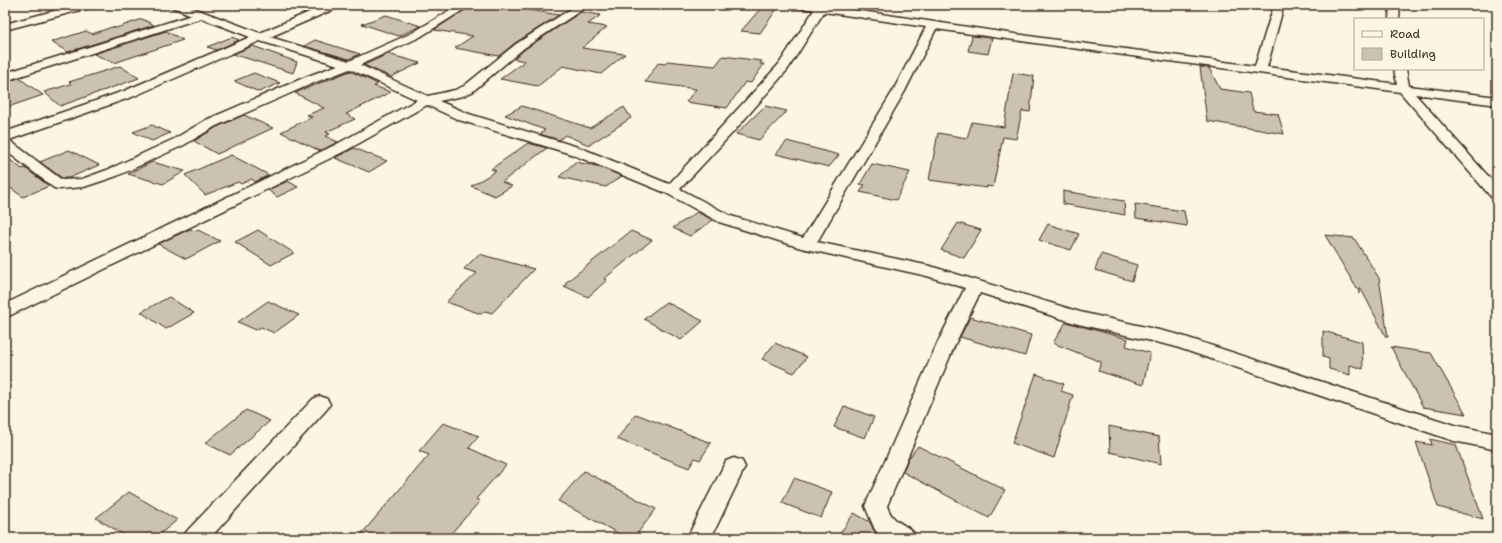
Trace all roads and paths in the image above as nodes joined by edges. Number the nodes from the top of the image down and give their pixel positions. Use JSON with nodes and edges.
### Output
{"nodes":[{"id":1,"x":88,"y":5,"type":"edge"},
{"id":2,"x":176,"y":5,"type":"edge"},
{"id":3,"x":335,"y":5,"type":"edge"},
{"id":4,"x":466,"y":5,"type":"edge"},
{"id":5,"x":584,"y":5,"type":"edge"},
{"id":6,"x":798,"y":5,"type":"edge"},
{"id":7,"x":1279,"y":5,"type":"edge"},
{"id":8,"x":1395,"y":5,"type":"edge"},
{"id":9,"x":821,"y":8,"type":"junction"},
{"id":10,"x":202,"y":10,"type":"edge"},
{"id":11,"x":1394,"y":18,"type":"edge"},
{"id":12,"x":932,"y":25,"type":"junction"},
{"id":13,"x":5,"y":27,"type":"edge"},
{"id":14,"x":262,"y":38,"type":"junction"},
{"id":15,"x":350,"y":65,"type":"junction"},
{"id":16,"x":1260,"y":70,"type":"junction"},
{"id":17,"x":1400,"y":70,"type":"edge"},
{"id":18,"x":5,"y":77,"type":"edge"},
{"id":19,"x":1404,"y":88,"type":"junction"},
{"id":20,"x":427,"y":100,"type":"junction"},
{"id":21,"x":1497,"y":101,"type":"edge"},
{"id":22,"x":5,"y":137,"type":"edge"},
{"id":23,"x":5,"y":143,"type":"edge"},
{"id":24,"x":671,"y":190,"type":"junction"},
{"id":25,"x":1497,"y":195,"type":"edge"},
{"id":26,"x":807,"y":245,"type":"junction"},
{"id":27,"x":975,"y":285,"type":"junction"},
{"id":28,"x":5,"y":311,"type":"edge"},
{"id":29,"x":320,"y":404,"type":"dead end"},
{"id":30,"x":1497,"y":442,"type":"edge"},
{"id":31,"x":734,"y":467,"type":"dead end"},
{"id":32,"x":195,"y":538,"type":"edge"},
{"id":33,"x":699,"y":538,"type":"edge"},
{"id":34,"x":905,"y":538,"type":"edge"}],
"edges":[{"from":1,"to":13,"type":"street"},
{"from":2,"to":10,"type":"street"},
{"from":3,"to":14,"type":"street"},
{"from":4,"to":15,"type":"street"},
{"from":5,"to":20,"type":"street"},
{"from":6,"to":9,"type":"street"},
{"from":7,"to":16,"type":"street"},
{"from":8,"to":11,"type":"street"},
{"from":9,"to":12,"type":"street"},
{"from":9,"to":24,"type":"street"},
{"from":10,"to":14,"type":"street"},
{"from":10,"to":18,"type":"street"},
{"from":12,"to":16,"type":"street"},
{"from":12,"to":26,"type":"street"},
{"from":14,"to":15,"type":"street"},
{"from":14,"to":22,"type":"street"},
{"from":15,"to":20,"type":"street"},
{"from":15,"to":23,"type":"street"},
{"from":16,"to":19,"type":"street"},
{"from":17,"to":19,"type":"street"},
{"from":19,"to":21,"type":"street"},
{"from":19,"to":25,"type":"street"},
{"from":20,"to":24,"type":"street"},
{"from":20,"to":28,"type":"street"},
{"from":24,"to":26,"type":"street"},
{"from":26,"to":27,"type":"street"},
{"from":27,"to":30,"type":"street"},
{"from":27,"to":34,"type":"street"},
{"from":29,"to":32,"type":"street"},
{"from":31,"to":33,"type":"street"}]}
